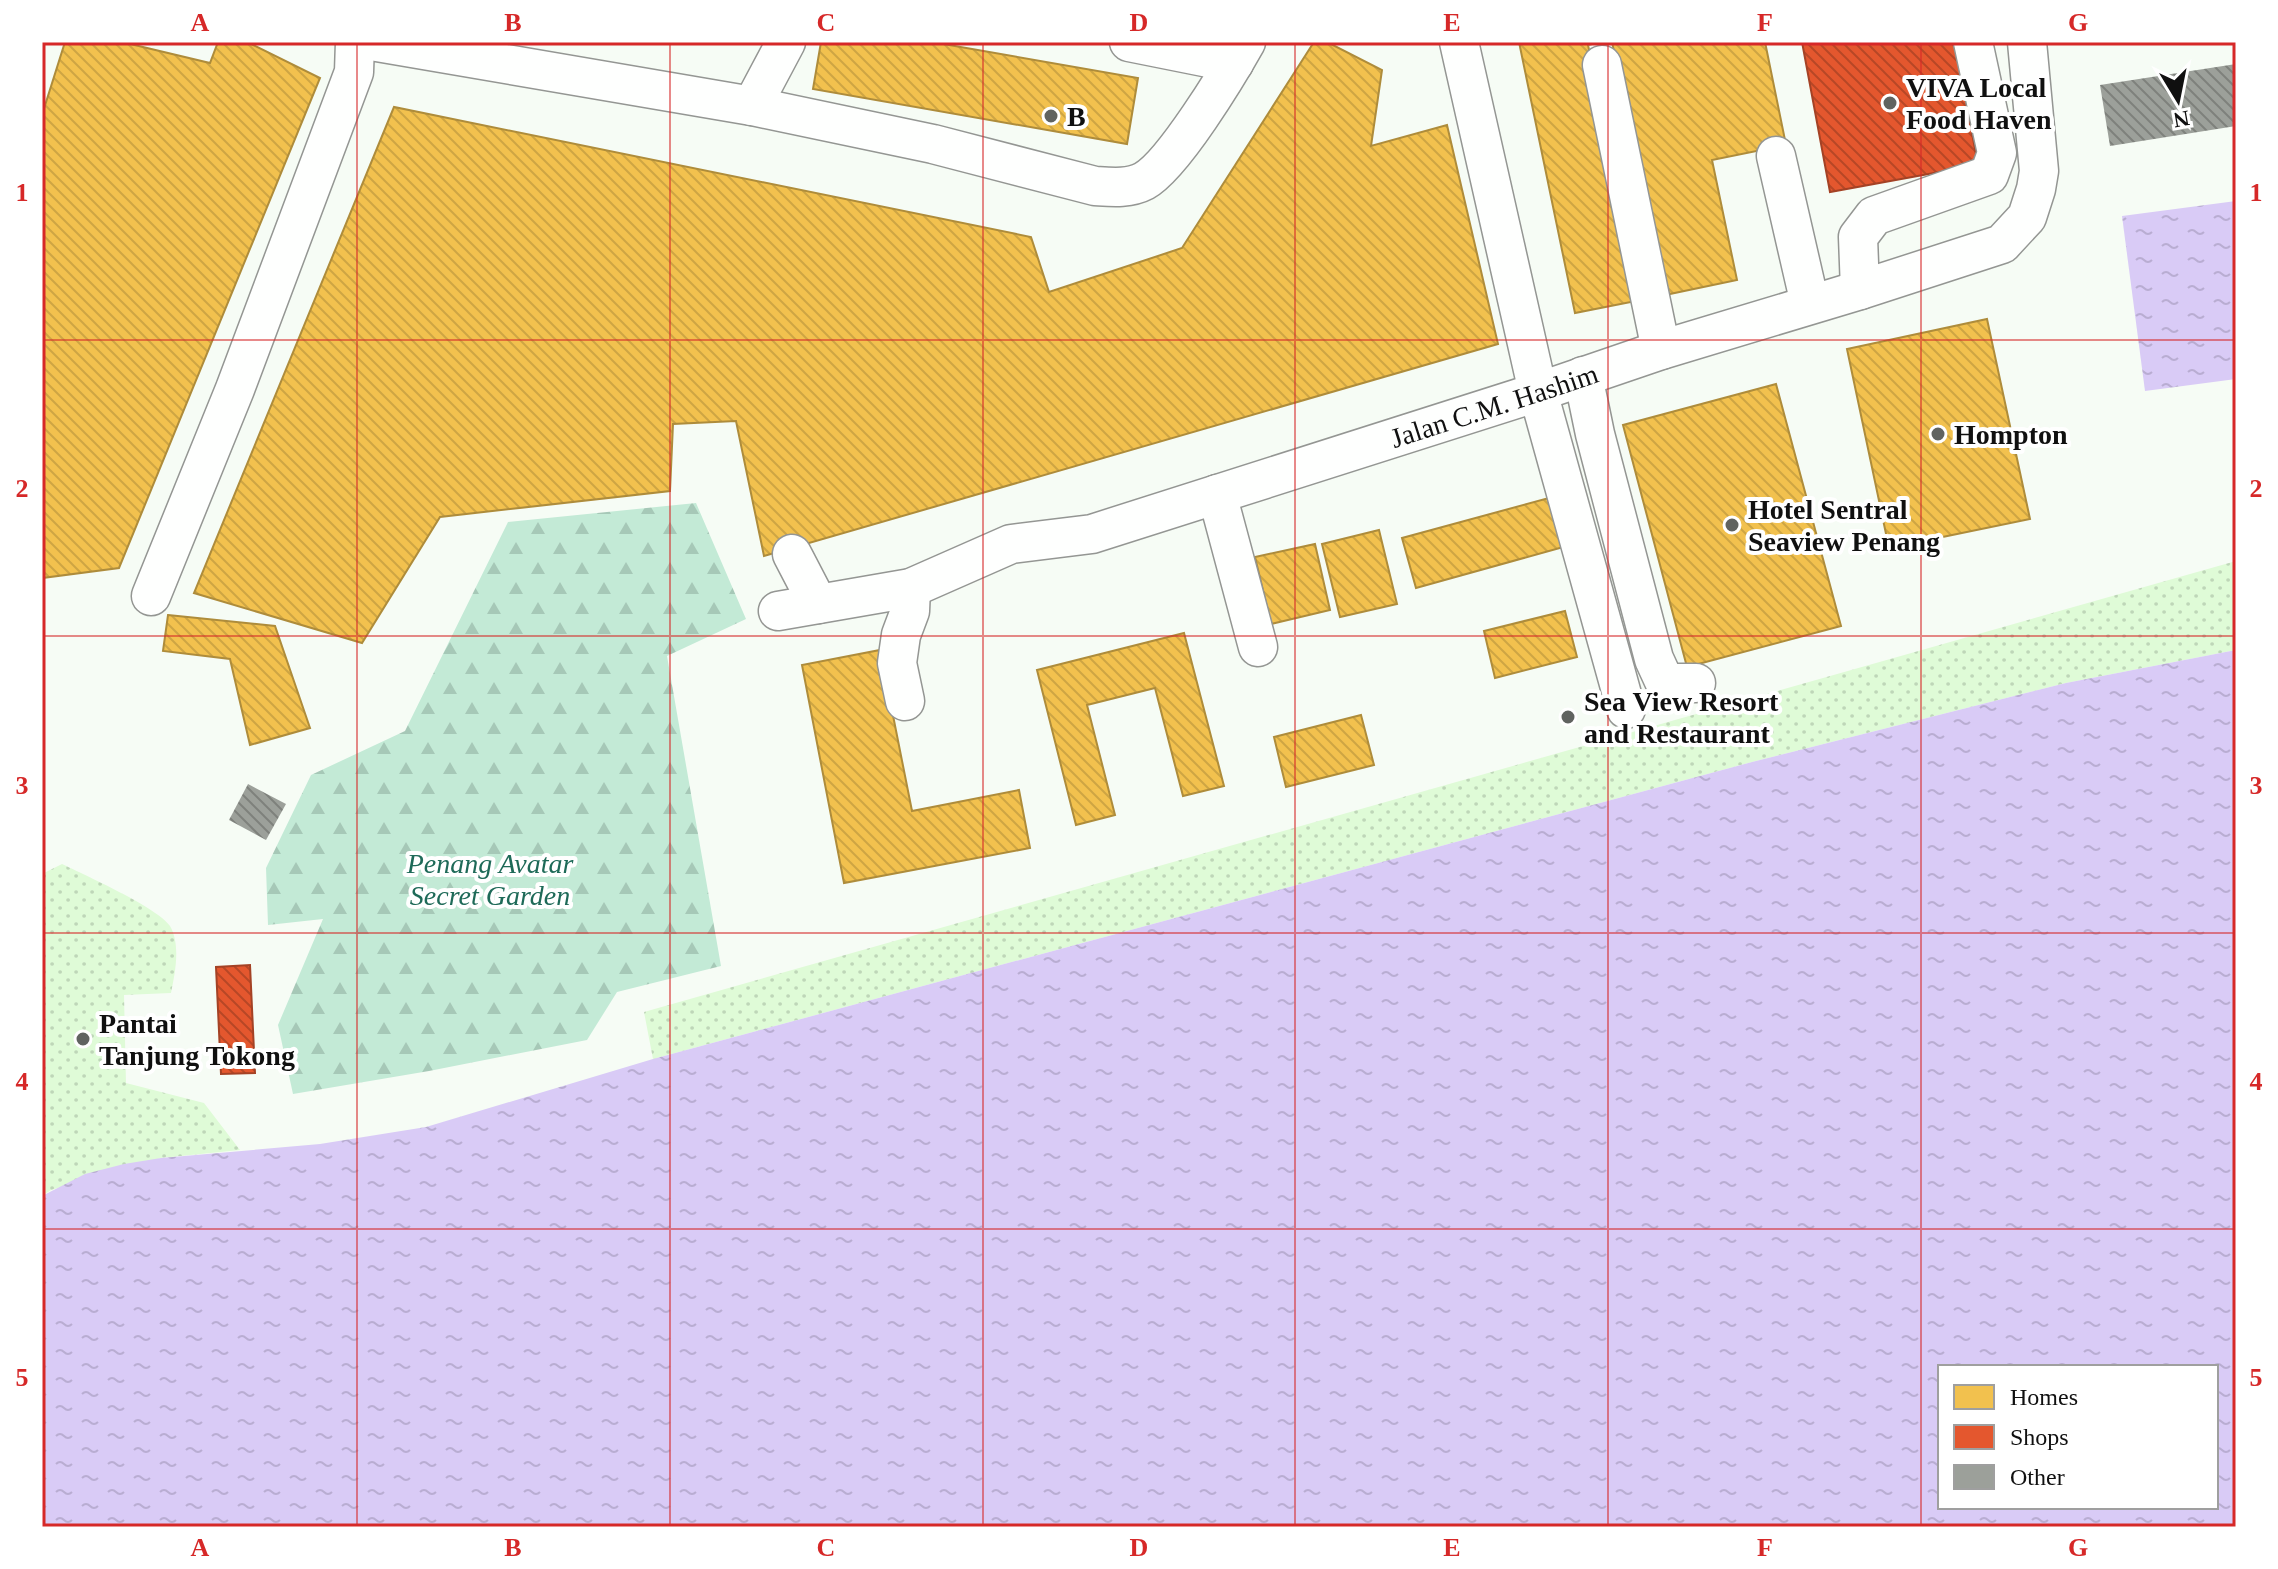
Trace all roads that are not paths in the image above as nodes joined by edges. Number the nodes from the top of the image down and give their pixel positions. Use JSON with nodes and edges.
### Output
{"nodes":[{"id":1,"x":355,"y":42,"type":"edge"},
{"id":2,"x":377,"y":42,"type":"edge"},
{"id":3,"x":786,"y":42,"type":"edge"},
{"id":4,"x":1129,"y":42,"type":"edge"},
{"id":5,"x":1459,"y":42,"type":"edge"},
{"id":6,"x":1973,"y":42,"type":"edge"},
{"id":7,"x":2027,"y":42,"type":"edge"},
{"id":8,"x":1240,"y":53,"type":"edge"},
{"id":9,"x":1602,"y":65,"type":"dead end"},
{"id":10,"x":752,"y":106,"type":"junction"},
{"id":11,"x":1776,"y":156,"type":"dead end"},
{"id":12,"x":1860,"y":290,"type":"junction"},
{"id":13,"x":1810,"y":304,"type":"junction"},
{"id":14,"x":1661,"y":350,"type":"junction"},
{"id":15,"x":1583,"y":376,"type":"junction"},
{"id":16,"x":1538,"y":392,"type":"junction"},
{"id":17,"x":1217,"y":494,"type":"junction"},
{"id":18,"x":792,"y":554,"type":"dead end"},
{"id":19,"x":911,"y":588,"type":"junction"},
{"id":20,"x":151,"y":596,"type":"dead end"},
{"id":21,"x":818,"y":604,"type":"junction"},
{"id":22,"x":778,"y":611,"type":"dead end"},
{"id":23,"x":1258,"y":647,"type":"dead end"},
{"id":24,"x":1696,"y":683,"type":"dead end"},
{"id":25,"x":905,"y":701,"type":"dead end"},
{"id":26,"x":1626,"y":709,"type":"dead end"}],
"edges":[{"from":1,"to":20,"type":"street"},
{"from":2,"to":10,"type":"street"},
{"from":3,"to":10,"type":"street"},
{"from":4,"to":8,"type":"street"},
{"from":5,"to":16,"type":"street"},
{"from":6,"to":12,"type":"street"},
{"from":7,"to":12,"type":"street","name":"Jalan C.M. Hashim"},
{"from":8,"to":10,"type":"street"},
{"from":9,"to":14,"type":"street"},
{"from":11,"to":13,"type":"street"},
{"from":12,"to":13,"type":"street","name":"Jalan C.M. Hashim"},
{"from":13,"to":14,"type":"street","name":"Jalan C.M. Hashim"},
{"from":14,"to":15,"type":"street","name":"Jalan C.M. Hashim"},
{"from":15,"to":16,"type":"street","name":"Jalan C.M. Hashim"},
{"from":15,"to":24,"type":"street"},
{"from":16,"to":17,"type":"street","name":"Jalan C.M. Hashim"},
{"from":16,"to":26,"type":"street"},
{"from":17,"to":19,"type":"street","name":"Jalan C.M. Hashim"},
{"from":17,"to":23,"type":"street"},
{"from":18,"to":21,"type":"street"},
{"from":19,"to":21,"type":"street","name":"Jalan C.M. Hashim"},
{"from":19,"to":25,"type":"street"},
{"from":21,"to":22,"type":"street","name":"Jalan C.M. Hashim"}]}
